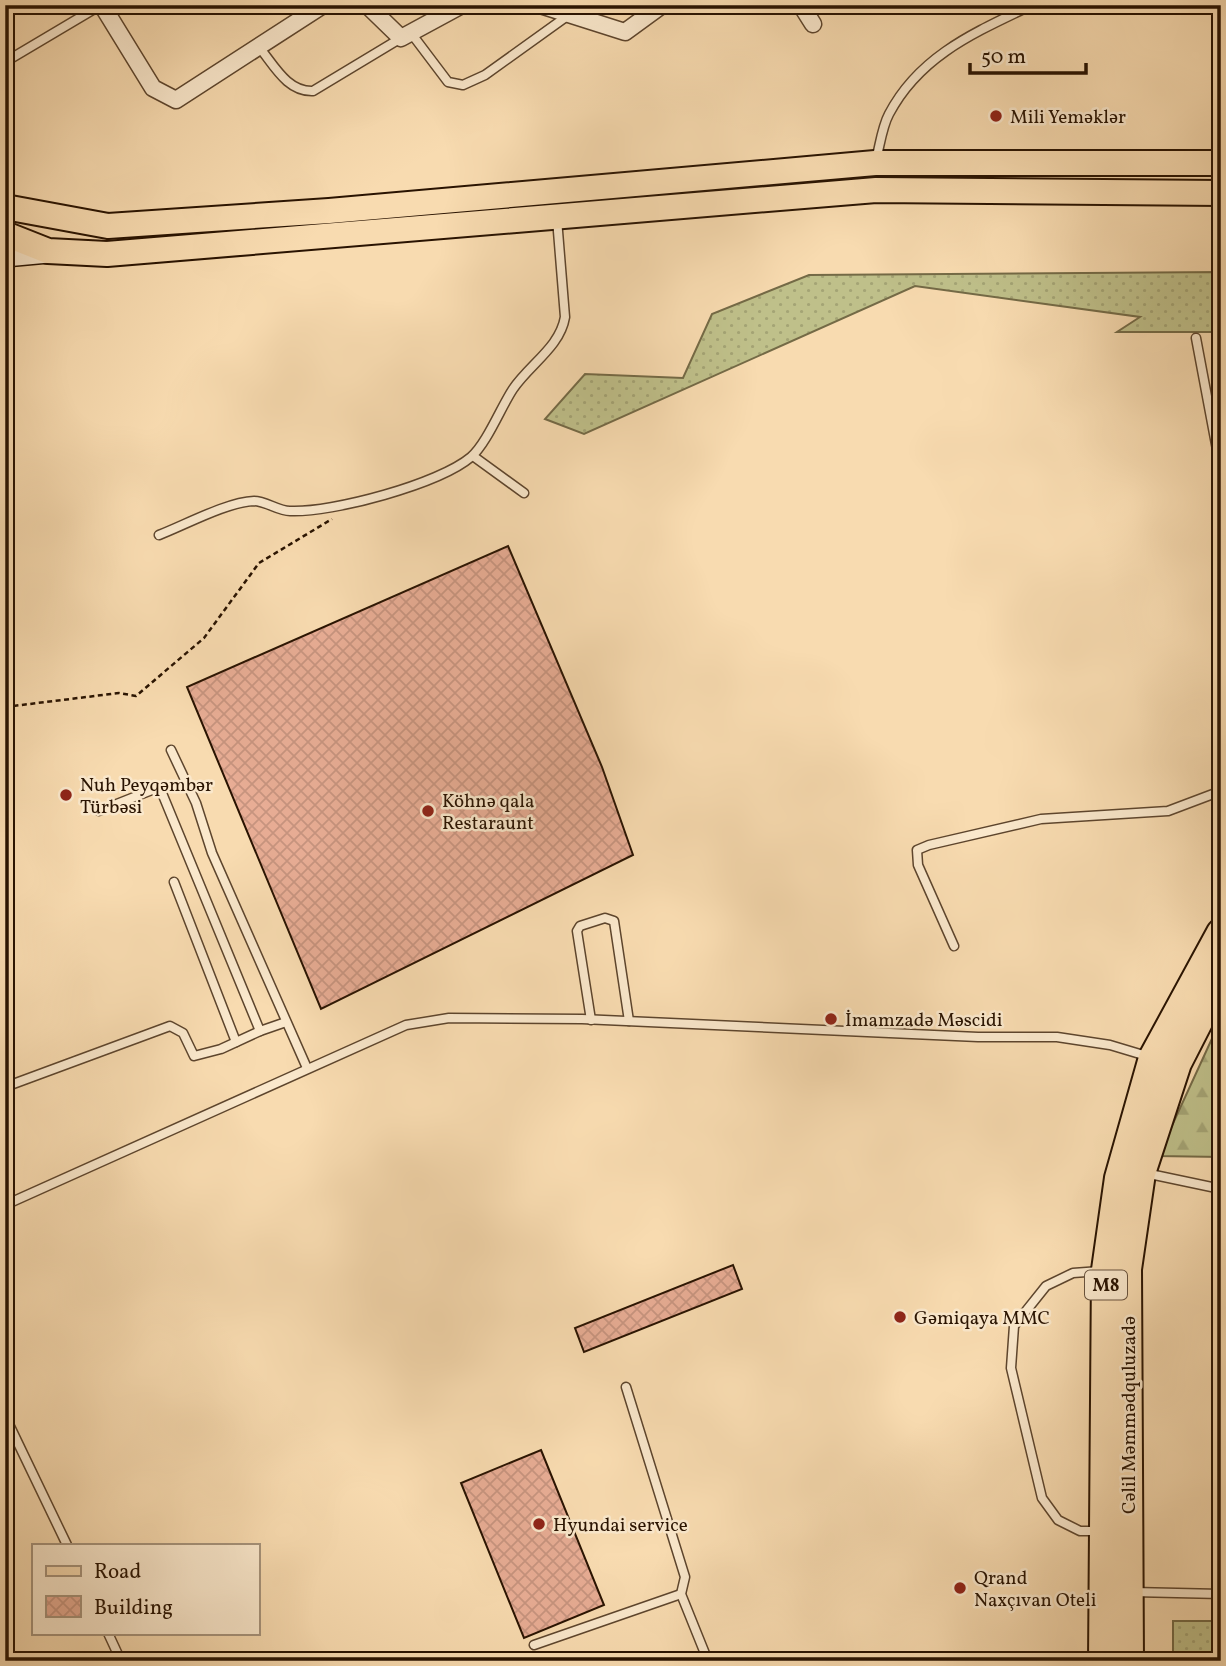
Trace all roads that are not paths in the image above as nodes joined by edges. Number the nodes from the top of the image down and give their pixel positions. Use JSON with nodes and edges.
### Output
{"nodes":[{"id":1,"x":101,"y":5,"type":"edge"},
{"id":2,"x":323,"y":5,"type":"edge"},
{"id":3,"x":367,"y":5,"type":"edge"},
{"id":4,"x":462,"y":5,"type":"edge"},
{"id":5,"x":540,"y":5,"type":"edge"},
{"id":6,"x":662,"y":5,"type":"edge"},
{"id":7,"x":801,"y":5,"type":"edge"},
{"id":8,"x":1032,"y":5,"type":"edge"},
{"id":9,"x":570,"y":14,"type":"junction"},
{"id":10,"x":813,"y":24,"type":"dead end"},
{"id":11,"x":406,"y":35,"type":"junction"},
{"id":12,"x":259,"y":47,"type":"junction"},
{"id":13,"x":6,"y":59,"type":"edge"},
{"id":14,"x":875,"y":163,"type":"junction"},
{"id":15,"x":1221,"y":163,"type":"edge"},
{"id":16,"x":1221,"y":193,"type":"edge"},
{"id":17,"x":5,"y":207,"type":"edge"},
{"id":18,"x":556,"y":216,"type":"junction"},
{"id":19,"x":5,"y":234,"type":"edge"},
{"id":20,"x":48,"y":251,"type":"junction"},
{"id":21,"x":5,"y":254,"type":"edge"},
{"id":22,"x":1196,"y":338,"type":"dead end"},
{"id":23,"x":472,"y":456,"type":"junction"},
{"id":24,"x":1221,"y":471,"type":"edge"},
{"id":25,"x":524,"y":493,"type":"dead end"},
{"id":26,"x":159,"y":535,"type":"dead end"},
{"id":27,"x":171,"y":750,"type":"dead end"},
{"id":28,"x":1221,"y":791,"type":"edge"},
{"id":29,"x":99,"y":811,"type":"dead end"},
{"id":30,"x":174,"y":882,"type":"dead end"},
{"id":31,"x":954,"y":946,"type":"dead end"},
{"id":32,"x":1217,"y":946,"type":"edge"},
{"id":33,"x":1221,"y":976,"type":"edge"},
{"id":34,"x":591,"y":1020,"type":"junction"},
{"id":35,"x":629,"y":1021,"type":"junction"},
{"id":36,"x":286,"y":1022,"type":"junction"},
{"id":37,"x":260,"y":1031,"type":"junction"},
{"id":38,"x":236,"y":1042,"type":"junction"},
{"id":39,"x":1153,"y":1058,"type":"junction"},
{"id":40,"x":307,"y":1068,"type":"junction"},
{"id":41,"x":5,"y":1087,"type":"edge"},
{"id":42,"x":1141,"y":1173,"type":"junction"},
{"id":43,"x":1221,"y":1189,"type":"edge"},
{"id":44,"x":5,"y":1205,"type":"edge"},
{"id":45,"x":1117,"y":1269,"type":"junction"},
{"id":46,"x":626,"y":1387,"type":"dead end"},
{"id":47,"x":5,"y":1416,"type":"edge"},
{"id":48,"x":1115,"y":1531,"type":"junction"},
{"id":49,"x":67,"y":1544,"type":"edge"},
{"id":50,"x":1129,"y":1592,"type":"junction"},
{"id":51,"x":681,"y":1594,"type":"junction"},
{"id":52,"x":1221,"y":1594,"type":"edge"},
{"id":53,"x":108,"y":1634,"type":"edge"},
{"id":54,"x":534,"y":1645,"type":"dead end"},
{"id":55,"x":121,"y":1661,"type":"edge"},
{"id":56,"x":708,"y":1661,"type":"edge"},
{"id":57,"x":1103,"y":1661,"type":"edge"},
{"id":58,"x":1129,"y":1661,"type":"edge"}],
"edges":[{"from":1,"to":12,"type":"street"},
{"from":1,"to":13,"type":"lane"},
{"from":2,"to":12,"type":"street"},
{"from":3,"to":11,"type":"street"},
{"from":4,"to":11,"type":"street"},
{"from":5,"to":9,"type":"street"},
{"from":6,"to":9,"type":"street"},
{"from":7,"to":10,"type":"street"},
{"from":8,"to":14,"type":"lane"},
{"from":9,"to":11,"type":"lane"},
{"from":11,"to":12,"type":"lane"},
{"from":14,"to":15,"type":"main road"},
{"from":14,"to":17,"type":"main road"},
{"from":16,"to":18,"type":"main road"},
{"from":18,"to":20,"type":"main road"},
{"from":18,"to":23,"type":"lane"},
{"from":19,"to":20,"type":"main road"},
{"from":20,"to":21,"type":"main road"},
{"from":22,"to":24,"type":"lane"},
{"from":23,"to":25,"type":"lane"},
{"from":23,"to":26,"type":"lane"},
{"from":27,"to":36,"type":"lane"},
{"from":28,"to":31,"type":"lane"},
{"from":29,"to":37,"type":"lane"},
{"from":30,"to":38,"type":"lane"},
{"from":32,"to":39,"type":"highway","number":"M8"},
{"from":33,"to":42,"type":"highway","name":"Cəlil Məmmədquluzadə","number":"M8"},
{"from":34,"to":35,"type":"lane"},
{"from":34,"to":35,"type":"lane"},
{"from":34,"to":40,"type":"lane"},
{"from":35,"to":39,"type":"lane"},
{"from":36,"to":37,"type":"lane"},
{"from":36,"to":40,"type":"lane"},
{"from":37,"to":38,"type":"lane"},
{"from":38,"to":41,"type":"lane"},
{"from":39,"to":45,"type":"highway","number":"M8"},
{"from":40,"to":44,"type":"lane"},
{"from":42,"to":43,"type":"lane"},
{"from":42,"to":45,"type":"highway","name":"Cəlil Məmmədquluzadə","number":"M8"},
{"from":45,"to":48,"type":"highway","name":"Cəlil Məmmədquluzadə","number":"M8"},
{"from":45,"to":48,"type":"lane"},
{"from":46,"to":51,"type":"lane"},
{"from":47,"to":49,"type":"lane"},
{"from":48,"to":50,"type":"highway","name":"Cəlil Məmmədquluzadə","number":"M8"},
{"from":48,"to":57,"type":"highway","number":"M8"},
{"from":50,"to":52,"type":"lane"},
{"from":50,"to":58,"type":"highway","name":"Cəlil Məmmədquluzadə","number":"M8"},
{"from":51,"to":54,"type":"lane"},
{"from":51,"to":56,"type":"lane"},
{"from":53,"to":55,"type":"lane"}]}
